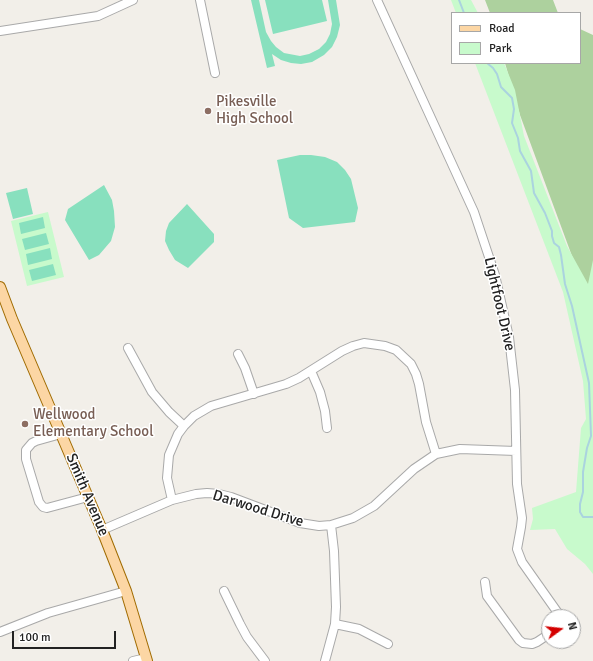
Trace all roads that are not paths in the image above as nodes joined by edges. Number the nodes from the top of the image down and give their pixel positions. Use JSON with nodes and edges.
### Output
{"nodes":[{"id":1,"x":133,"y":0,"type":"edge"},
{"id":2,"x":200,"y":0,"type":"edge"},
{"id":3,"x":377,"y":0,"type":"edge"},
{"id":4,"x":0,"y":31,"type":"edge"},
{"id":5,"x":215,"y":73,"type":"dead end"},
{"id":6,"x":0,"y":287,"type":"edge"},
{"id":7,"x":128,"y":348,"type":"dead end"},
{"id":8,"x":238,"y":354,"type":"dead end"},
{"id":9,"x":311,"y":371,"type":"junction"},
{"id":10,"x":254,"y":394,"type":"junction"},
{"id":11,"x":184,"y":426,"type":"junction"},
{"id":12,"x":327,"y":428,"type":"dead end"},
{"id":13,"x":61,"y":434,"type":"junction"},
{"id":14,"x":516,"y":451,"type":"junction"},
{"id":15,"x":436,"y":454,"type":"junction"},
{"id":16,"x":88,"y":497,"type":"junction"},
{"id":17,"x":172,"y":500,"type":"junction"},
{"id":18,"x":331,"y":525,"type":"junction"},
{"id":19,"x":102,"y":530,"type":"junction"},
{"id":20,"x":485,"y":582,"type":"dead end"},
{"id":21,"x":126,"y":591,"type":"junction"},
{"id":22,"x":224,"y":591,"type":"dead end"},
{"id":23,"x":555,"y":609,"type":"edge"},
{"id":24,"x":335,"y":624,"type":"junction"},
{"id":25,"x":0,"y":632,"type":"edge"},
{"id":26,"x":541,"y":639,"type":"edge"},
{"id":27,"x":388,"y":644,"type":"dead end"},
{"id":28,"x":147,"y":659,"type":"edge"},
{"id":29,"x":133,"y":661,"type":"edge"},
{"id":30,"x":265,"y":661,"type":"edge"},
{"id":31,"x":324,"y":661,"type":"edge"}],
"edges":[{"from":1,"to":4,"type":"street"},
{"from":2,"to":5,"type":"street"},
{"from":3,"to":14,"type":"street","name":"Lightfoot Drive"},
{"from":6,"to":13,"type":"main road","name":"Smith Avenue"},
{"from":7,"to":11,"type":"street"},
{"from":8,"to":10,"type":"street"},
{"from":9,"to":10,"type":"street"},
{"from":9,"to":12,"type":"street"},
{"from":9,"to":15,"type":"street"},
{"from":10,"to":11,"type":"street"},
{"from":11,"to":17,"type":"street"},
{"from":13,"to":16,"type":"main road","name":"Smith Avenue"},
{"from":13,"to":16,"type":"street"},
{"from":14,"to":15,"type":"street","name":"Darwood Drive"},
{"from":14,"to":23,"type":"street","name":"Lightfoot Drive"},
{"from":15,"to":18,"type":"street","name":"Darwood Drive"},
{"from":16,"to":19,"type":"main road","name":"Smith Avenue"},
{"from":17,"to":18,"type":"street","name":"Darwood Drive"},
{"from":17,"to":19,"type":"street","name":"Darwood Drive"},
{"from":18,"to":24,"type":"street"},
{"from":19,"to":21,"type":"main road","name":"Smith Avenue"},
{"from":20,"to":26,"type":"street"},
{"from":21,"to":25,"type":"street"},
{"from":21,"to":28,"type":"main road","name":"Smith Avenue"},
{"from":22,"to":30,"type":"street"},
{"from":24,"to":27,"type":"street"},
{"from":24,"to":31,"type":"street"},
{"from":28,"to":29,"type":"street"}]}
